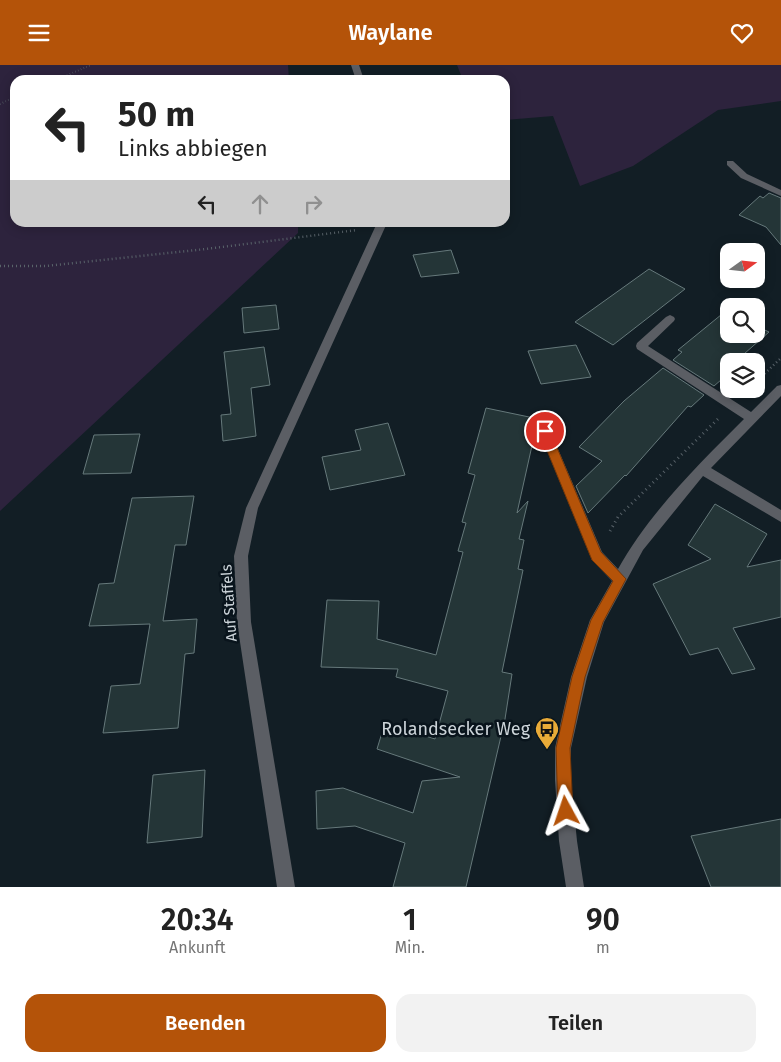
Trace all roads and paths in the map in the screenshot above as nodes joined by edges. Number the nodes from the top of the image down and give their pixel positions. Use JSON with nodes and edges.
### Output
{"nodes":[{"id":1,"x":91,"y":65,"type":"edge"},
{"id":2,"x":68,"y":75,"type":"edge"},
{"id":3,"x":730,"y":163,"type":"dead end"},
{"id":4,"x":781,"y":193,"type":"edge"},
{"id":5,"x":367,"y":227,"type":"edge"},
{"id":6,"x":381,"y":227,"type":"edge"},
{"id":7,"x":0,"y":266,"type":"edge"},
{"id":8,"x":670,"y":319,"type":"dead end"},
{"id":9,"x":781,"y":358,"type":"edge"},
{"id":10,"x":765,"y":373,"type":"edge"},
{"id":11,"x":780,"y":391,"type":"edge"},
{"id":12,"x":732,"y":405,"type":"junction"},
{"id":13,"x":752,"y":419,"type":"junction"},
{"id":14,"x":545,"y":431,"type":"dead end"},
{"id":15,"x":702,"y":469,"type":"junction"},
{"id":16,"x":781,"y":517,"type":"edge"},
{"id":17,"x":597,"y":556,"type":"junction"},
{"id":18,"x":620,"y":579,"type":"junction"},
{"id":19,"x":286,"y":887,"type":"edge"},
{"id":20,"x":575,"y":887,"type":"edge"}],
"edges":[{"from":1,"to":2,"type":"path"},
{"from":3,"to":4,"type":"street"},
{"from":5,"to":7,"type":"path"},
{"from":6,"to":19,"type":"street","name":"Auf Staffels"},
{"from":8,"to":12,"type":"street"},
{"from":9,"to":10,"type":"path"},
{"from":11,"to":13,"type":"street"},
{"from":12,"to":13,"type":"street"},
{"from":12,"to":17,"type":"path"},
{"from":13,"to":15,"type":"street"},
{"from":14,"to":17,"type":"street"},
{"from":15,"to":16,"type":"street"},
{"from":15,"to":18,"type":"street"},
{"from":17,"to":18,"type":"street"},
{"from":18,"to":20,"type":"street"}]}
